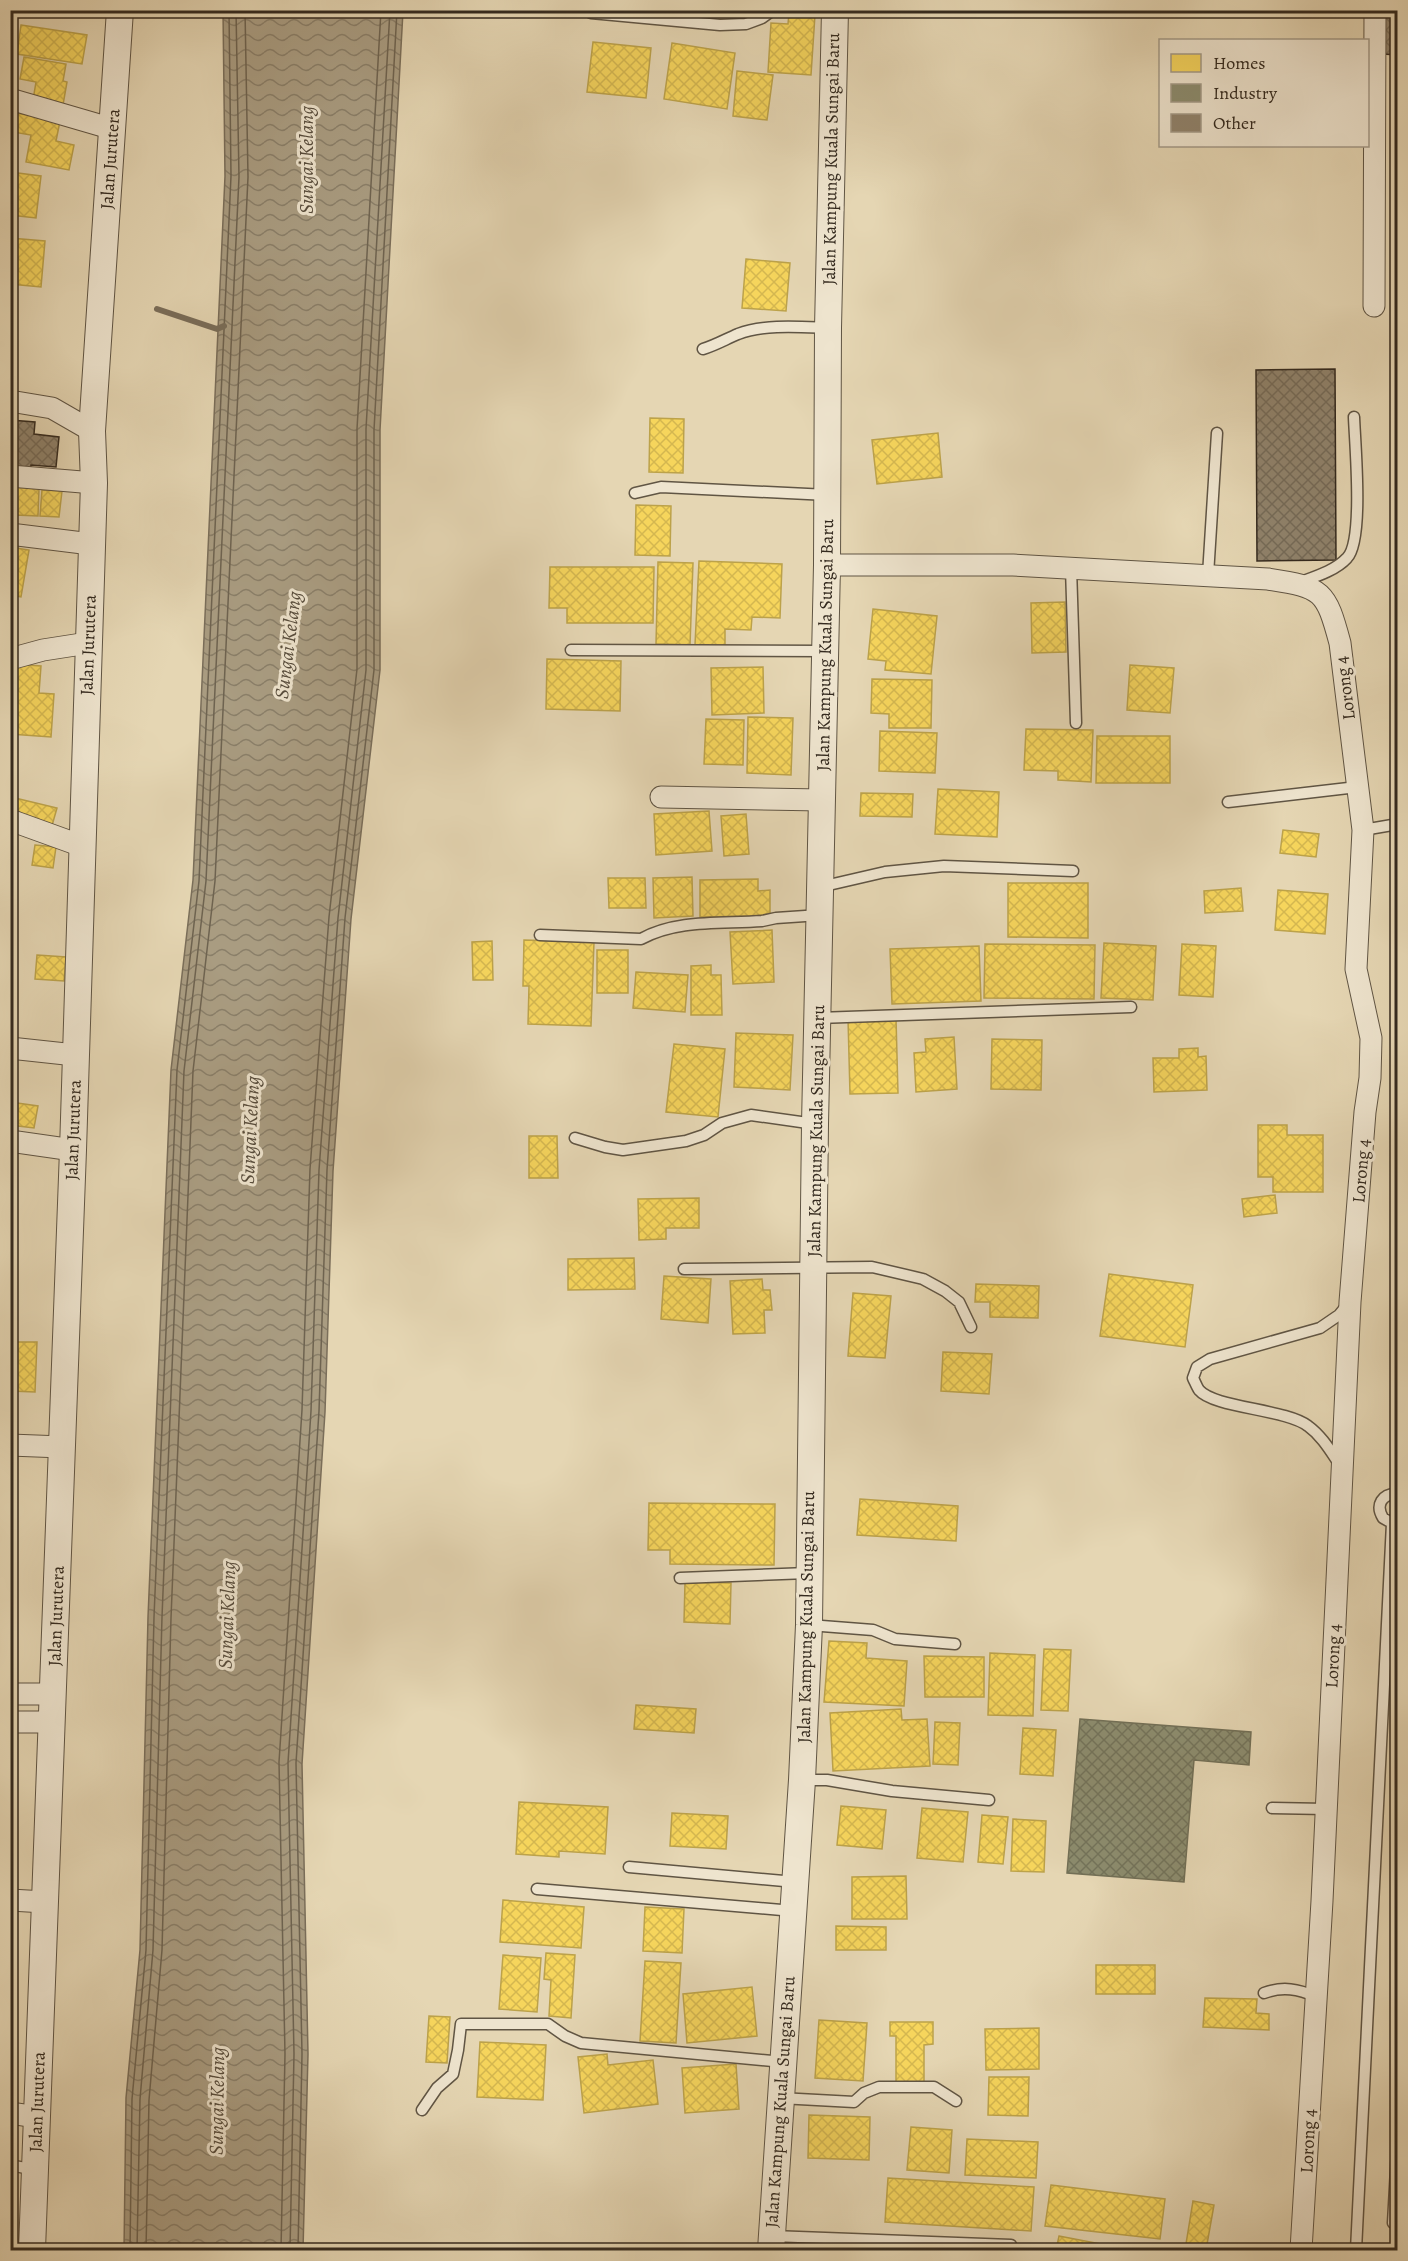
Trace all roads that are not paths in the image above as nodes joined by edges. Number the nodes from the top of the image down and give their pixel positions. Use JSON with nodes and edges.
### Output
{"nodes":[{"id":1,"x":120,"y":10,"type":"edge"},
{"id":2,"x":773,"y":10,"type":"edge"},
{"id":3,"x":835,"y":10,"type":"edge"},
{"id":4,"x":1375,"y":10,"type":"edge"},
{"id":5,"x":591,"y":13,"type":"dead end"},
{"id":6,"x":10,"y":99,"type":"edge"},
{"id":7,"x":113,"y":129,"type":"junction"},
{"id":8,"x":1374,"y":306,"type":"dead end"},
{"id":9,"x":828,"y":328,"type":"junction"},
{"id":10,"x":703,"y":349,"type":"dead end"},
{"id":11,"x":10,"y":401,"type":"edge"},
{"id":12,"x":1354,"y":417,"type":"dead end"},
{"id":13,"x":92,"y":431,"type":"junction"},
{"id":14,"x":1217,"y":433,"type":"dead end"},
{"id":15,"x":10,"y":476,"type":"edge"},
{"id":16,"x":93,"y":483,"type":"junction"},
{"id":17,"x":635,"y":493,"type":"dead end"},
{"id":18,"x":828,"y":495,"type":"junction"},
{"id":19,"x":10,"y":534,"type":"edge"},
{"id":20,"x":92,"y":544,"type":"junction"},
{"id":21,"x":827,"y":565,"type":"junction"},
{"id":22,"x":1071,"y":568,"type":"junction"},
{"id":23,"x":1208,"y":575,"type":"junction"},
{"id":24,"x":1298,"y":583,"type":"junction"},
{"id":25,"x":88,"y":643,"type":"junction"},
{"id":26,"x":571,"y":650,"type":"dead end"},
{"id":27,"x":824,"y":651,"type":"junction"},
{"id":28,"x":10,"y":659,"type":"edge"},
{"id":29,"x":1076,"y":723,"type":"dead end"},
{"id":30,"x":1357,"y":787,"type":"junction"},
{"id":31,"x":661,"y":797,"type":"dead end"},
{"id":32,"x":822,"y":800,"type":"junction"},
{"id":33,"x":1228,"y":802,"type":"dead end"},
{"id":34,"x":10,"y":820,"type":"edge"},
{"id":35,"x":1398,"y":824,"type":"edge"},
{"id":36,"x":1364,"y":830,"type":"junction"},
{"id":37,"x":82,"y":846,"type":"junction"},
{"id":38,"x":1073,"y":872,"type":"dead end"},
{"id":39,"x":820,"y":887,"type":"junction"},
{"id":40,"x":820,"y":915,"type":"junction"},
{"id":41,"x":540,"y":935,"type":"dead end"},
{"id":42,"x":1131,"y":1007,"type":"dead end"},
{"id":43,"x":818,"y":1018,"type":"junction"},
{"id":44,"x":10,"y":1048,"type":"edge"},
{"id":45,"x":75,"y":1055,"type":"junction"},
{"id":46,"x":815,"y":1124,"type":"junction"},
{"id":47,"x":575,"y":1137,"type":"dead end"},
{"id":48,"x":10,"y":1141,"type":"edge"},
{"id":49,"x":73,"y":1150,"type":"junction"},
{"id":50,"x":813,"y":1267,"type":"junction"},
{"id":51,"x":684,"y":1269,"type":"dead end"},
{"id":52,"x":1350,"y":1302,"type":"junction"},
{"id":53,"x":971,"y":1327,"type":"dead end"},
{"id":54,"x":10,"y":1445,"type":"edge"},
{"id":55,"x":62,"y":1447,"type":"junction"},
{"id":56,"x":1344,"y":1470,"type":"junction"},
{"id":57,"x":1398,"y":1494,"type":"edge"},
{"id":58,"x":1395,"y":1522,"type":"edge"},
{"id":59,"x":808,"y":1573,"type":"junction"},
{"id":60,"x":680,"y":1578,"type":"dead end"},
{"id":61,"x":808,"y":1625,"type":"junction"},
{"id":62,"x":955,"y":1644,"type":"dead end"},
{"id":63,"x":10,"y":1694,"type":"edge"},
{"id":64,"x":53,"y":1694,"type":"junction"},
{"id":65,"x":10,"y":1722,"type":"edge"},
{"id":66,"x":52,"y":1722,"type":"junction"},
{"id":67,"x":802,"y":1780,"type":"junction"},
{"id":68,"x":989,"y":1800,"type":"dead end"},
{"id":69,"x":1272,"y":1808,"type":"dead end"},
{"id":70,"x":1326,"y":1809,"type":"junction"},
{"id":71,"x":629,"y":1867,"type":"dead end"},
{"id":72,"x":795,"y":1882,"type":"junction"},
{"id":73,"x":537,"y":1889,"type":"dead end"},
{"id":74,"x":10,"y":1900,"type":"edge"},
{"id":75,"x":45,"y":1902,"type":"junction"},
{"id":76,"x":793,"y":1911,"type":"junction"},
{"id":77,"x":1264,"y":1993,"type":"dead end"},
{"id":78,"x":1317,"y":1997,"type":"junction"},
{"id":79,"x":783,"y":2062,"type":"junction"},
{"id":80,"x":780,"y":2098,"type":"junction"},
{"id":81,"x":956,"y":2101,"type":"dead end"},
{"id":82,"x":422,"y":2110,"type":"dead end"},
{"id":83,"x":10,"y":2113,"type":"edge"},
{"id":84,"x":37,"y":2117,"type":"junction"},
{"id":85,"x":1398,"y":2132,"type":"edge"},
{"id":86,"x":23,"y":2167,"type":"edge"},
{"id":87,"x":1393,"y":2223,"type":"dead end"},
{"id":88,"x":771,"y":2243,"type":"edge"},
{"id":89,"x":1011,"y":2245,"type":"dead end"},
{"id":90,"x":32,"y":2250,"type":"edge"},
{"id":91,"x":1301,"y":2250,"type":"edge"},
{"id":92,"x":1356,"y":2250,"type":"edge"}],
"edges":[{"from":1,"to":7,"type":"street","name":"Jalan Jurutera"},
{"from":2,"to":5,"type":"lane"},
{"from":3,"to":9,"type":"street","name":"Jalan Kampung Kuala Sungai Baru"},
{"from":4,"to":8,"type":"street"},
{"from":6,"to":7,"type":"street"},
{"from":7,"to":13,"type":"street","name":"Jalan Jurutera"},
{"from":9,"to":10,"type":"lane"},
{"from":9,"to":18,"type":"street","name":"Jalan Kampung Kuala Sungai Baru"},
{"from":11,"to":13,"type":"street"},
{"from":12,"to":24,"type":"lane"},
{"from":13,"to":16,"type":"street","name":"Jalan Jurutera"},
{"from":14,"to":23,"type":"lane"},
{"from":15,"to":16,"type":"street"},
{"from":16,"to":20,"type":"street","name":"Jalan Jurutera"},
{"from":17,"to":18,"type":"lane"},
{"from":18,"to":21,"type":"street","name":"Jalan Kampung Kuala Sungai Baru"},
{"from":19,"to":20,"type":"street"},
{"from":20,"to":25,"type":"street","name":"Jalan Jurutera"},
{"from":21,"to":22,"type":"street","name":"Lorong 4"},
{"from":21,"to":27,"type":"street","name":"Jalan Kampung Kuala Sungai Baru"},
{"from":22,"to":23,"type":"street","name":"Lorong 4"},
{"from":22,"to":29,"type":"lane"},
{"from":23,"to":24,"type":"street","name":"Lorong 4"},
{"from":24,"to":30,"type":"street","name":"Lorong 4"},
{"from":25,"to":28,"type":"street"},
{"from":25,"to":37,"type":"street","name":"Jalan Jurutera"},
{"from":26,"to":27,"type":"lane"},
{"from":27,"to":32,"type":"street","name":"Jalan Kampung Kuala Sungai Baru"},
{"from":30,"to":33,"type":"lane"},
{"from":30,"to":36,"type":"street","name":"Lorong 4"},
{"from":31,"to":32,"type":"street"},
{"from":32,"to":39,"type":"street","name":"Jalan Kampung Kuala Sungai Baru"},
{"from":34,"to":37,"type":"street"},
{"from":35,"to":36,"type":"lane"},
{"from":36,"to":52,"type":"street","name":"Lorong 4"},
{"from":37,"to":45,"type":"street","name":"Jalan Jurutera"},
{"from":38,"to":39,"type":"lane"},
{"from":39,"to":40,"type":"street","name":"Jalan Kampung Kuala Sungai Baru"},
{"from":40,"to":41,"type":"lane"},
{"from":40,"to":43,"type":"street","name":"Jalan Kampung Kuala Sungai Baru"},
{"from":42,"to":43,"type":"lane"},
{"from":43,"to":46,"type":"street","name":"Jalan Kampung Kuala Sungai Baru"},
{"from":44,"to":45,"type":"street"},
{"from":45,"to":49,"type":"street","name":"Jalan Jurutera"},
{"from":46,"to":47,"type":"lane"},
{"from":46,"to":50,"type":"street","name":"Jalan Kampung Kuala Sungai Baru"},
{"from":48,"to":49,"type":"street"},
{"from":49,"to":55,"type":"street","name":"Jalan Jurutera"},
{"from":50,"to":51,"type":"lane"},
{"from":50,"to":53,"type":"lane"},
{"from":50,"to":59,"type":"street","name":"Jalan Kampung Kuala Sungai Baru"},
{"from":52,"to":56,"type":"street","name":"Lorong 4"},
{"from":52,"to":56,"type":"lane"},
{"from":54,"to":55,"type":"street"},
{"from":55,"to":64,"type":"street","name":"Jalan Jurutera"},
{"from":56,"to":70,"type":"street","name":"Lorong 4"},
{"from":57,"to":58,"type":"lane"},
{"from":58,"to":92,"type":"lane"},
{"from":59,"to":60,"type":"lane"},
{"from":59,"to":61,"type":"street","name":"Jalan Kampung Kuala Sungai Baru"},
{"from":61,"to":62,"type":"lane"},
{"from":61,"to":67,"type":"street","name":"Jalan Kampung Kuala Sungai Baru"},
{"from":63,"to":64,"type":"street"},
{"from":64,"to":66,"type":"street","name":"Jalan Jurutera"},
{"from":65,"to":66,"type":"street"},
{"from":66,"to":75,"type":"street","name":"Jalan Jurutera"},
{"from":67,"to":68,"type":"lane"},
{"from":67,"to":72,"type":"street","name":"Jalan Kampung Kuala Sungai Baru"},
{"from":69,"to":70,"type":"lane"},
{"from":70,"to":78,"type":"street","name":"Lorong 4"},
{"from":71,"to":72,"type":"lane"},
{"from":72,"to":76,"type":"street","name":"Jalan Kampung Kuala Sungai Baru"},
{"from":73,"to":76,"type":"lane"},
{"from":74,"to":75,"type":"street"},
{"from":75,"to":84,"type":"street","name":"Jalan Jurutera"},
{"from":76,"to":79,"type":"street","name":"Jalan Kampung Kuala Sungai Baru"},
{"from":77,"to":78,"type":"lane"},
{"from":78,"to":91,"type":"street","name":"Lorong 4"},
{"from":79,"to":80,"type":"street","name":"Jalan Kampung Kuala Sungai Baru"},
{"from":79,"to":82,"type":"lane"},
{"from":80,"to":81,"type":"lane"},
{"from":80,"to":88,"type":"street","name":"Jalan Kampung Kuala Sungai Baru"},
{"from":83,"to":84,"type":"street"},
{"from":84,"to":86,"type":"street","name":"Jalan Jurutera"},
{"from":85,"to":87,"type":"lane"},
{"from":86,"to":90,"type":"street","name":"Jalan Jurutera"},
{"from":88,"to":89,"type":"lane"}]}
